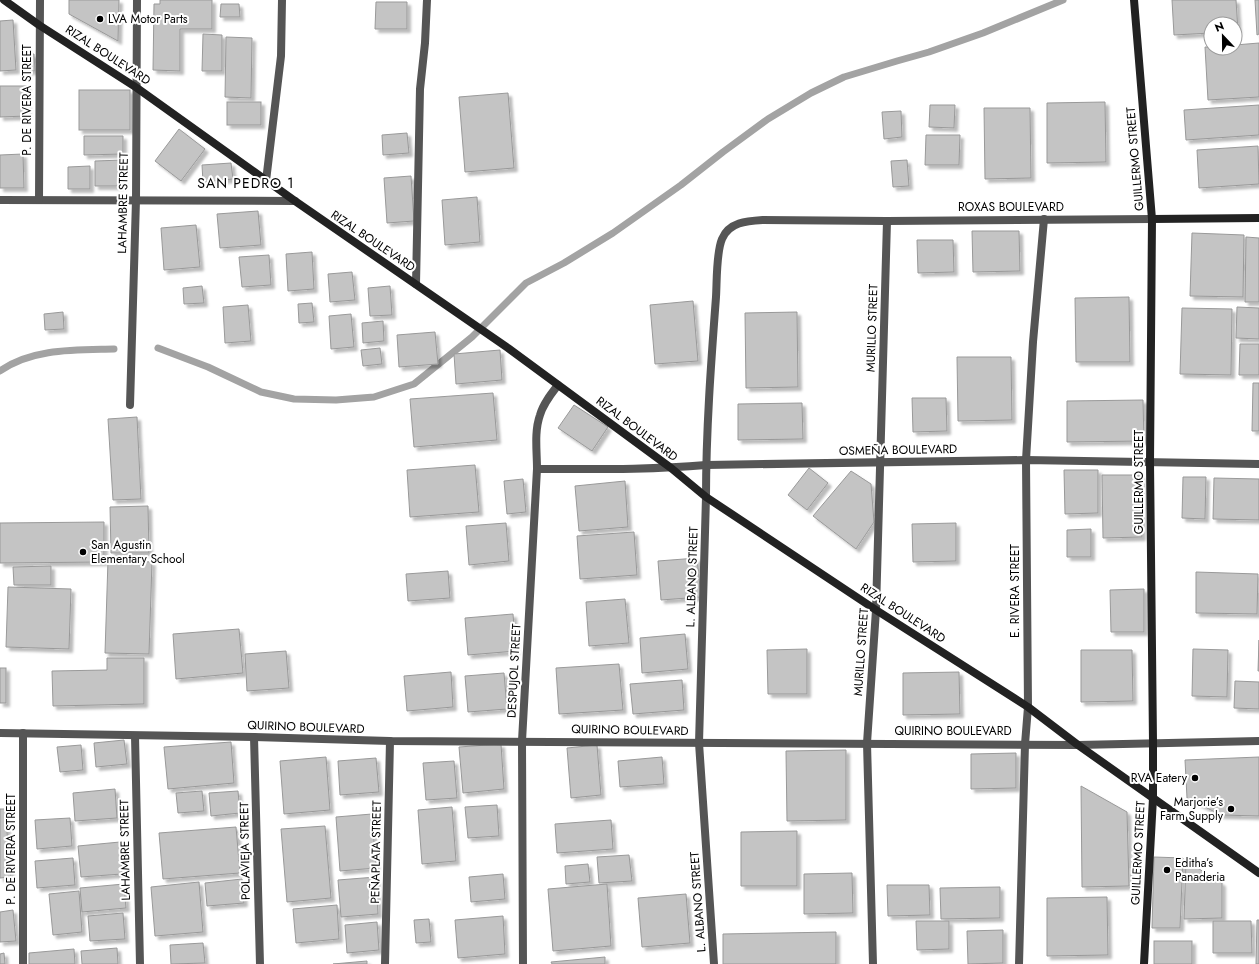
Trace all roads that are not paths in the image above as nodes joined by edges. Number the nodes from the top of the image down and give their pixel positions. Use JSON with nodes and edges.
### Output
{"nodes":[{"id":1,"x":4,"y":0,"type":"edge"},
{"id":2,"x":40,"y":0,"type":"edge"},
{"id":3,"x":138,"y":0,"type":"edge"},
{"id":4,"x":282,"y":0,"type":"edge"},
{"id":5,"x":427,"y":0,"type":"edge"},
{"id":6,"x":1134,"y":0,"type":"edge"},
{"id":7,"x":39,"y":24,"type":"junction"},
{"id":8,"x":137,"y":88,"type":"junction"},
{"id":9,"x":266,"y":181,"type":"junction"},
{"id":10,"x":0,"y":200,"type":"edge"},
{"id":11,"x":39,"y":200,"type":"junction"},
{"id":12,"x":136,"y":200,"type":"junction"},
{"id":13,"x":295,"y":201,"type":"junction"},
{"id":14,"x":1259,"y":218,"type":"edge"},
{"id":15,"x":1044,"y":219,"type":"junction"},
{"id":16,"x":1152,"y":219,"type":"junction"},
{"id":17,"x":763,"y":220,"type":"joint"},
{"id":18,"x":887,"y":221,"type":"junction"},
{"id":19,"x":416,"y":284,"type":"junction"},
{"id":20,"x":558,"y":385,"type":"junction"},
{"id":21,"x":130,"y":405,"type":"dead end"},
{"id":22,"x":1026,"y":460,"type":"junction"},
{"id":23,"x":880,"y":462,"type":"junction"},
{"id":24,"x":1150,"y":462,"type":"junction"},
{"id":25,"x":1259,"y":464,"type":"edge"},
{"id":26,"x":706,"y":465,"type":"junction"},
{"id":27,"x":671,"y":468,"type":"junction"},
{"id":28,"x":537,"y":469,"type":"junction"},
{"id":29,"x":706,"y":497,"type":"junction"},
{"id":30,"x":876,"y":610,"type":"junction"},
{"id":31,"x":1028,"y":707,"type":"junction"},
{"id":32,"x":0,"y":733,"type":"edge"},
{"id":33,"x":23,"y":733,"type":"junction"},
{"id":34,"x":135,"y":736,"type":"junction"},
{"id":35,"x":254,"y":737,"type":"junction"},
{"id":36,"x":390,"y":741,"type":"junction"},
{"id":37,"x":522,"y":741,"type":"junction"},
{"id":38,"x":1259,"y":741,"type":"edge"},
{"id":39,"x":1153,"y":742,"type":"junction"},
{"id":40,"x":699,"y":743,"type":"junction"},
{"id":41,"x":867,"y":743,"type":"junction"},
{"id":42,"x":1025,"y":744,"type":"junction"},
{"id":43,"x":1078,"y":745,"type":"junction"},
{"id":44,"x":1153,"y":798,"type":"junction"},
{"id":45,"x":1259,"y":874,"type":"edge"},
{"id":46,"x":23,"y":964,"type":"edge"},
{"id":47,"x":140,"y":964,"type":"edge"},
{"id":48,"x":260,"y":964,"type":"edge"},
{"id":49,"x":385,"y":964,"type":"edge"},
{"id":50,"x":524,"y":964,"type":"edge"},
{"id":51,"x":714,"y":964,"type":"edge"},
{"id":52,"x":873,"y":964,"type":"edge"},
{"id":53,"x":1019,"y":964,"type":"edge"},
{"id":54,"x":1144,"y":964,"type":"edge"}],
"edges":[{"from":1,"to":7,"type":"main road","name":"RIZAL BOULEVARD"},
{"from":2,"to":7,"type":"street","name":"P. DE RIVERA STREET"},
{"from":3,"to":8,"type":"street","name":"LAHAMBRE STREET"},
{"from":4,"to":9,"type":"street"},
{"from":5,"to":19,"type":"street"},
{"from":6,"to":16,"type":"main road","name":"GUILLERMO STREET"},
{"from":7,"to":8,"type":"main road","name":"RIZAL BOULEVARD"},
{"from":7,"to":11,"type":"street","name":"P. DE RIVERA STREET"},
{"from":8,"to":9,"type":"main road","name":"RIZAL BOULEVARD"},
{"from":8,"to":12,"type":"street","name":"LAHAMBRE STREET"},
{"from":9,"to":13,"type":"main road","name":"RIZAL BOULEVARD"},
{"from":10,"to":11,"type":"street"},
{"from":11,"to":12,"type":"street"},
{"from":12,"to":13,"type":"street"},
{"from":12,"to":21,"type":"street","name":"LAHAMBRE STREET"},
{"from":13,"to":19,"type":"main road","name":"RIZAL BOULEVARD"},
{"from":14,"to":16,"type":"main road","name":"ROXAS BOULEVARD"},
{"from":15,"to":16,"type":"street","name":"ROXAS BOULEVARD"},
{"from":15,"to":18,"type":"street","name":"ROXAS BOULEVARD"},
{"from":15,"to":22,"type":"street","name":"E. RIVERA STREET"},
{"from":16,"to":24,"type":"main road","name":"GUILLERMO STREET"},
{"from":17,"to":18,"type":"street","name":"ROXAS BOULEVARD"},
{"from":17,"to":26,"type":"street","name":"L. ALBANO STREET"},
{"from":18,"to":23,"type":"street","name":"MURILLO STREET"},
{"from":19,"to":20,"type":"main road","name":"RIZAL BOULEVARD"},
{"from":20,"to":27,"type":"main road","name":"RIZAL BOULEVARD"},
{"from":20,"to":28,"type":"street","name":"DESPUJOL STREET"},
{"from":22,"to":23,"type":"street","name":"OSMEÑA BOULEVARD"},
{"from":22,"to":24,"type":"street","name":"OSMEÑA BOULEVARD"},
{"from":22,"to":31,"type":"street","name":"E. RIVERA STREET"},
{"from":23,"to":26,"type":"street","name":"OSMEÑA BOULEVARD"},
{"from":23,"to":30,"type":"street","name":"MURILLO STREET"},
{"from":24,"to":25,"type":"street","name":"OSMEÑA BOULEVARD"},
{"from":24,"to":39,"type":"main road","name":"GUILLERMO STREET"},
{"from":26,"to":27,"type":"street","name":"OSMEÑA BOULEVARD"},
{"from":26,"to":29,"type":"street","name":"L. ALBANO STREET"},
{"from":27,"to":28,"type":"street","name":"OSMEÑA BOULEVARD"},
{"from":27,"to":29,"type":"main road","name":"RIZAL BOULEVARD"},
{"from":28,"to":37,"type":"street","name":"DESPUJOL STREET"},
{"from":29,"to":30,"type":"main road","name":"RIZAL BOULEVARD"},
{"from":29,"to":40,"type":"street","name":"L. ALBANO STREET"},
{"from":30,"to":31,"type":"main road","name":"RIZAL BOULEVARD"},
{"from":30,"to":41,"type":"street","name":"MURILLO STREET"},
{"from":31,"to":42,"type":"street","name":"E. RIVERA STREET"},
{"from":31,"to":43,"type":"main road","name":"RIZAL BOULEVARD"},
{"from":32,"to":33,"type":"street","name":"QUIRINO BOULEVARD"},
{"from":33,"to":34,"type":"street","name":"QUIRINO BOULEVARD"},
{"from":33,"to":46,"type":"street","name":"P. DE RIVERA STREET"},
{"from":34,"to":35,"type":"street","name":"QUIRINO BOULEVARD"},
{"from":34,"to":47,"type":"street","name":"LAHAMBRE STREET"},
{"from":35,"to":36,"type":"street","name":"QUIRINO BOULEVARD"},
{"from":35,"to":48,"type":"street","name":"POLAVIEJA STREET"},
{"from":36,"to":37,"type":"street","name":"QUIRINO BOULEVARD"},
{"from":36,"to":49,"type":"street","name":"PEÑAPLATA STREET"},
{"from":37,"to":40,"type":"street","name":"QUIRINO BOULEVARD"},
{"from":37,"to":50,"type":"street","name":"DESPUJOL STREET"},
{"from":38,"to":39,"type":"street","name":"QUIRINO BOULEVARD"},
{"from":39,"to":43,"type":"street","name":"QUIRINO BOULEVARD"},
{"from":39,"to":44,"type":"main road","name":"GUILLERMO STREET"},
{"from":40,"to":41,"type":"street","name":"QUIRINO BOULEVARD"},
{"from":40,"to":51,"type":"street","name":"L. ALBANO STREET"},
{"from":41,"to":42,"type":"street","name":"QUIRINO BOULEVARD"},
{"from":41,"to":52,"type":"street","name":"MURILLO STREET"},
{"from":42,"to":43,"type":"street","name":"QUIRINO BOULEVARD"},
{"from":42,"to":53,"type":"street","name":"E. RIVERA STREET"},
{"from":43,"to":44,"type":"main road","name":"RIZAL BOULEVARD"},
{"from":44,"to":45,"type":"main road","name":"RIZAL BOULEVARD"},
{"from":44,"to":54,"type":"main road","name":"GUILLERMO STREET"}]}
